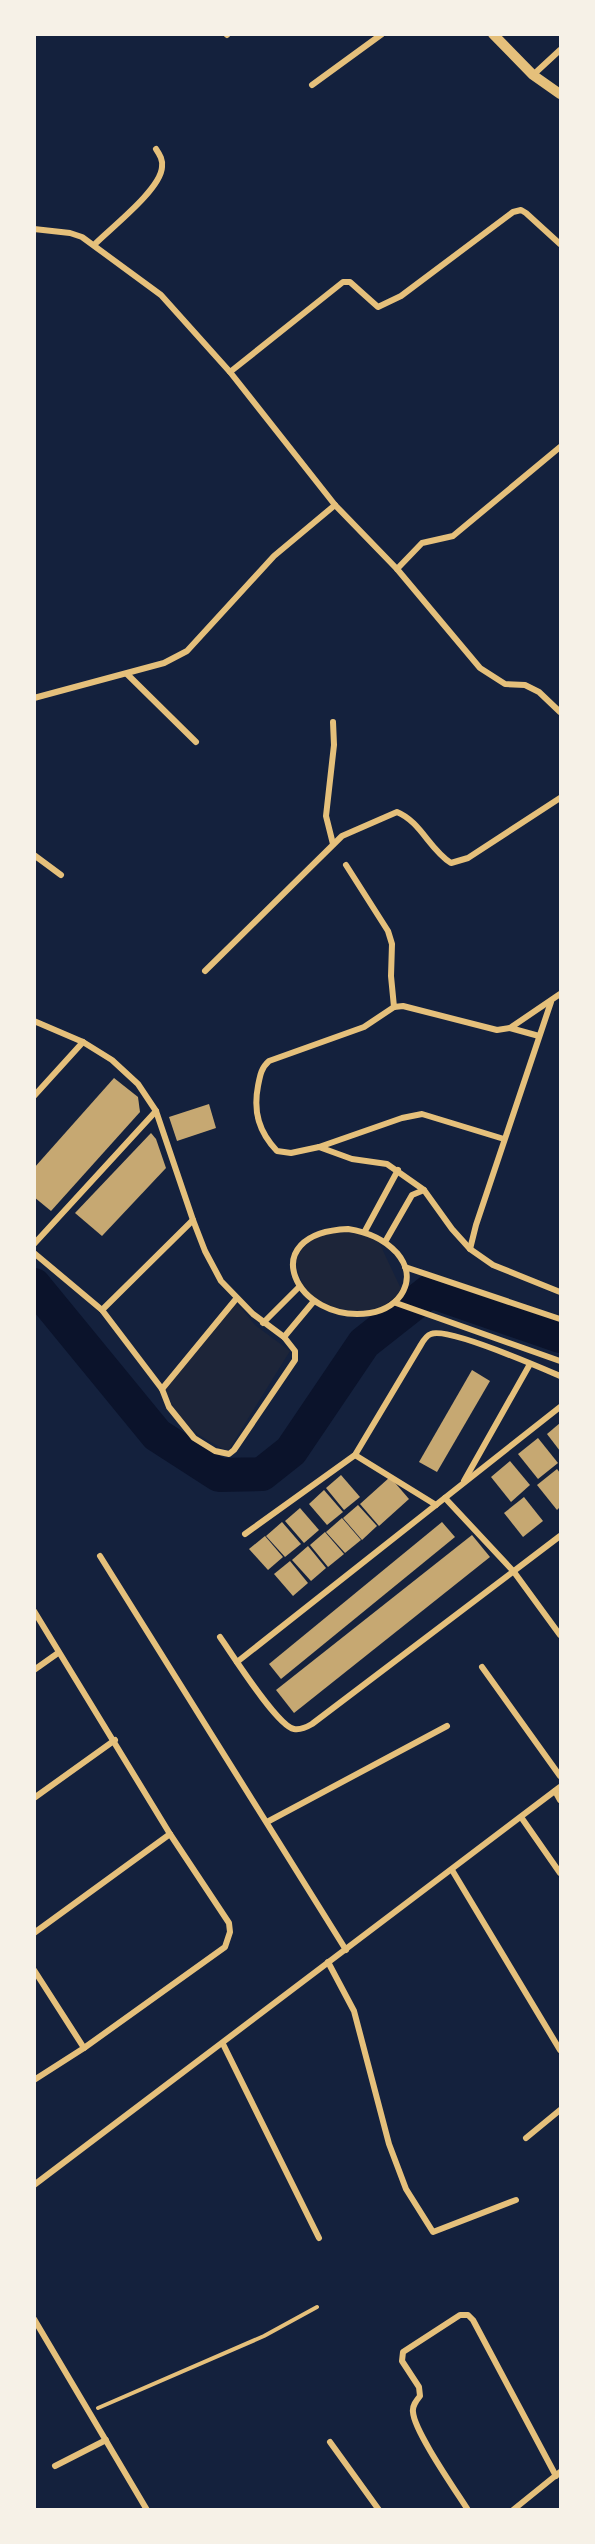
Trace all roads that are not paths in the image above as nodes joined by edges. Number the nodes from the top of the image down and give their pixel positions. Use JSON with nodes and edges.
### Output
{"nodes":[{"id":1,"x":382,"y":34,"type":"edge"},
{"id":2,"x":493,"y":34,"type":"edge"},
{"id":3,"x":561,"y":50,"type":"edge"},
{"id":4,"x":533,"y":75,"type":"junction"},
{"id":5,"x":312,"y":85,"type":"dead end"},
{"id":6,"x":561,"y":94,"type":"edge"},
{"id":7,"x":156,"y":149,"type":"dead end"},
{"id":8,"x":34,"y":229,"type":"edge"},
{"id":9,"x":95,"y":244,"type":"junction"},
{"id":10,"x":561,"y":244,"type":"edge"},
{"id":11,"x":230,"y":372,"type":"junction"},
{"id":12,"x":561,"y":447,"type":"edge"},
{"id":13,"x":334,"y":505,"type":"junction"},
{"id":14,"x":397,"y":569,"type":"junction"},
{"id":15,"x":127,"y":674,"type":"junction"},
{"id":16,"x":34,"y":698,"type":"edge"},
{"id":17,"x":561,"y":712,"type":"edge"},
{"id":18,"x":333,"y":722,"type":"dead end"},
{"id":19,"x":196,"y":742,"type":"dead end"},
{"id":20,"x":561,"y":798,"type":"edge"},
{"id":21,"x":333,"y":844,"type":"junction"},
{"id":22,"x":34,"y":855,"type":"edge"},
{"id":23,"x":346,"y":865,"type":"dead end"},
{"id":24,"x":62,"y":875,"type":"dead end"},
{"id":25,"x":205,"y":971,"type":"dead end"},
{"id":26,"x":561,"y":994,"type":"edge"},
{"id":27,"x":551,"y":1001,"type":"junction"},
{"id":28,"x":394,"y":1007,"type":"junction"},
{"id":29,"x":34,"y":1021,"type":"edge"},
{"id":30,"x":510,"y":1028,"type":"junction"},
{"id":31,"x":539,"y":1036,"type":"junction"},
{"id":32,"x":83,"y":1042,"type":"junction"},
{"id":33,"x":34,"y":1096,"type":"edge"},
{"id":34,"x":156,"y":1111,"type":"junction"},
{"id":35,"x":504,"y":1139,"type":"junction"},
{"id":36,"x":319,"y":1148,"type":"junction"},
{"id":37,"x":398,"y":1170,"type":"junction"},
{"id":38,"x":424,"y":1190,"type":"junction"},
{"id":39,"x":193,"y":1221,"type":"junction"},
{"id":40,"x":365,"y":1232,"type":"junction"},
{"id":41,"x":385,"y":1242,"type":"junction"},
{"id":42,"x":34,"y":1244,"type":"edge"},
{"id":43,"x":470,"y":1249,"type":"junction"},
{"id":44,"x":34,"y":1253,"type":"edge"},
{"id":45,"x":405,"y":1268,"type":"junction"},
{"id":46,"x":299,"y":1287,"type":"junction"},
{"id":47,"x":560,"y":1291,"type":"edge"},
{"id":48,"x":236,"y":1299,"type":"junction"},
{"id":49,"x":314,"y":1301,"type":"junction"},
{"id":50,"x":396,"y":1303,"type":"junction"},
{"id":51,"x":102,"y":1310,"type":"junction"},
{"id":52,"x":561,"y":1320,"type":"edge"},
{"id":53,"x":263,"y":1323,"type":"junction"},
{"id":54,"x":284,"y":1337,"type":"junction"},
{"id":55,"x":561,"y":1361,"type":"edge"},
{"id":56,"x":530,"y":1364,"type":"junction"},
{"id":57,"x":561,"y":1376,"type":"edge"},
{"id":58,"x":162,"y":1389,"type":"junction"},
{"id":59,"x":561,"y":1407,"type":"edge"},
{"id":60,"x":354,"y":1455,"type":"junction"},
{"id":61,"x":463,"y":1484,"type":"junction"},
{"id":62,"x":445,"y":1498,"type":"junction"},
{"id":63,"x":436,"y":1505,"type":"junction"},
{"id":64,"x":245,"y":1534,"type":"dead end"},
{"id":65,"x":561,"y":1536,"type":"edge"},
{"id":66,"x":100,"y":1556,"type":"dead end"},
{"id":67,"x":514,"y":1572,"type":"junction"},
{"id":68,"x":34,"y":1611,"type":"edge"},
{"id":69,"x":561,"y":1635,"type":"edge"},
{"id":70,"x":220,"y":1637,"type":"dead end"},
{"id":71,"x":58,"y":1653,"type":"junction"},
{"id":72,"x":237,"y":1662,"type":"junction"},
{"id":73,"x":482,"y":1667,"type":"dead end"},
{"id":74,"x":34,"y":1670,"type":"edge"},
{"id":75,"x":447,"y":1726,"type":"dead end"},
{"id":76,"x":115,"y":1740,"type":"junction"},
{"id":77,"x":561,"y":1776,"type":"edge"},
{"id":78,"x":558,"y":1789,"type":"edge"},
{"id":79,"x":34,"y":1798,"type":"edge"},
{"id":80,"x":561,"y":1800,"type":"edge"},
{"id":81,"x":521,"y":1817,"type":"junction"},
{"id":82,"x":267,"y":1822,"type":"junction"},
{"id":83,"x":170,"y":1834,"type":"junction"},
{"id":84,"x":452,"y":1870,"type":"junction"},
{"id":85,"x":561,"y":1873,"type":"edge"},
{"id":86,"x":34,"y":1933,"type":"edge"},
{"id":87,"x":346,"y":1950,"type":"junction"},
{"id":88,"x":328,"y":1962,"type":"junction"},
{"id":89,"x":34,"y":1970,"type":"edge"},
{"id":90,"x":223,"y":2044,"type":"junction"},
{"id":91,"x":84,"y":2048,"type":"junction"},
{"id":92,"x":561,"y":2050,"type":"edge"},
{"id":93,"x":34,"y":2080,"type":"edge"},
{"id":94,"x":561,"y":2110,"type":"edge"},
{"id":95,"x":526,"y":2138,"type":"dead end"},
{"id":96,"x":34,"y":2185,"type":"edge"},
{"id":97,"x":516,"y":2200,"type":"dead end"},
{"id":98,"x":319,"y":2238,"type":"dead end"},
{"id":99,"x":34,"y":2319,"type":"edge"},
{"id":100,"x":106,"y":2440,"type":"junction"},
{"id":101,"x":330,"y":2442,"type":"dead end"},
{"id":102,"x":55,"y":2466,"type":"dead end"},
{"id":103,"x":558,"y":2474,"type":"edge"},
{"id":104,"x":147,"y":2510,"type":"edge"},
{"id":105,"x":379,"y":2510,"type":"edge"},
{"id":106,"x":468,"y":2510,"type":"edge"},
{"id":107,"x":513,"y":2510,"type":"edge"}],
"edges":[{"from":1,"to":5,"type":"street"},
{"from":2,"to":4,"type":"street"},
{"from":3,"to":4,"type":"street"},
{"from":4,"to":6,"type":"street"},
{"from":7,"to":9,"type":"street"},
{"from":8,"to":9,"type":"street"},
{"from":9,"to":11,"type":"street"},
{"from":10,"to":11,"type":"street"},
{"from":11,"to":13,"type":"street"},
{"from":12,"to":14,"type":"street"},
{"from":13,"to":14,"type":"street"},
{"from":13,"to":15,"type":"street"},
{"from":14,"to":17,"type":"street"},
{"from":15,"to":16,"type":"street"},
{"from":15,"to":19,"type":"street"},
{"from":18,"to":21,"type":"street"},
{"from":20,"to":21,"type":"street"},
{"from":21,"to":25,"type":"street"},
{"from":22,"to":24,"type":"street"},
{"from":23,"to":28,"type":"street"},
{"from":26,"to":27,"type":"street"},
{"from":27,"to":30,"type":"street"},
{"from":27,"to":31,"type":"street"},
{"from":28,"to":30,"type":"street"},
{"from":28,"to":36,"type":"street"},
{"from":29,"to":32,"type":"street"},
{"from":30,"to":31,"type":"street"},
{"from":31,"to":35,"type":"street"},
{"from":32,"to":33,"type":"street"},
{"from":32,"to":34,"type":"street"},
{"from":34,"to":39,"type":"street"},
{"from":34,"to":42,"type":"street"},
{"from":35,"to":36,"type":"street"},
{"from":35,"to":43,"type":"street"},
{"from":36,"to":37,"type":"street"},
{"from":37,"to":38,"type":"street"},
{"from":37,"to":40,"type":"street"},
{"from":38,"to":41,"type":"street"},
{"from":38,"to":43,"type":"street"},
{"from":39,"to":48,"type":"street"},
{"from":39,"to":51,"type":"street"},
{"from":40,"to":41,"type":"street"},
{"from":40,"to":46,"type":"street"},
{"from":41,"to":45,"type":"street"},
{"from":43,"to":47,"type":"street"},
{"from":44,"to":51,"type":"street"},
{"from":45,"to":50,"type":"street"},
{"from":45,"to":52,"type":"street"},
{"from":46,"to":49,"type":"street"},
{"from":46,"to":53,"type":"street"},
{"from":48,"to":53,"type":"street"},
{"from":48,"to":58,"type":"street"},
{"from":49,"to":50,"type":"street"},
{"from":49,"to":54,"type":"street"},
{"from":50,"to":55,"type":"street"},
{"from":51,"to":58,"type":"street"},
{"from":53,"to":54,"type":"street"},
{"from":54,"to":58,"type":"street"},
{"from":56,"to":57,"type":"street"},
{"from":56,"to":60,"type":"street"},
{"from":56,"to":61,"type":"street"},
{"from":59,"to":61,"type":"street"},
{"from":60,"to":63,"type":"street"},
{"from":60,"to":64,"type":"street"},
{"from":61,"to":62,"type":"street"},
{"from":62,"to":63,"type":"street"},
{"from":62,"to":67,"type":"street"},
{"from":63,"to":72,"type":"street"},
{"from":65,"to":67,"type":"street"},
{"from":66,"to":82,"type":"street"},
{"from":67,"to":69,"type":"street"},
{"from":67,"to":72,"type":"street"},
{"from":68,"to":71,"type":"street"},
{"from":70,"to":72,"type":"street"},
{"from":71,"to":74,"type":"street"},
{"from":71,"to":76,"type":"street"},
{"from":73,"to":77,"type":"street"},
{"from":75,"to":82,"type":"street"},
{"from":76,"to":79,"type":"street"},
{"from":76,"to":83,"type":"street"},
{"from":78,"to":80,"type":"street"},
{"from":78,"to":81,"type":"street"},
{"from":81,"to":84,"type":"street"},
{"from":81,"to":85,"type":"street"},
{"from":82,"to":87,"type":"street"},
{"from":83,"to":86,"type":"street"},
{"from":83,"to":91,"type":"street"},
{"from":84,"to":87,"type":"street"},
{"from":84,"to":92,"type":"street"},
{"from":87,"to":88,"type":"street"},
{"from":88,"to":90,"type":"street"},
{"from":88,"to":97,"type":"street"},
{"from":89,"to":91,"type":"street"},
{"from":90,"to":96,"type":"street"},
{"from":90,"to":98,"type":"street"},
{"from":91,"to":93,"type":"street"},
{"from":94,"to":95,"type":"street"},
{"from":99,"to":100,"type":"street"},
{"from":100,"to":102,"type":"street"},
{"from":100,"to":104,"type":"street"},
{"from":101,"to":105,"type":"street"},
{"from":103,"to":106,"type":"street"},
{"from":103,"to":107,"type":"street"}]}
